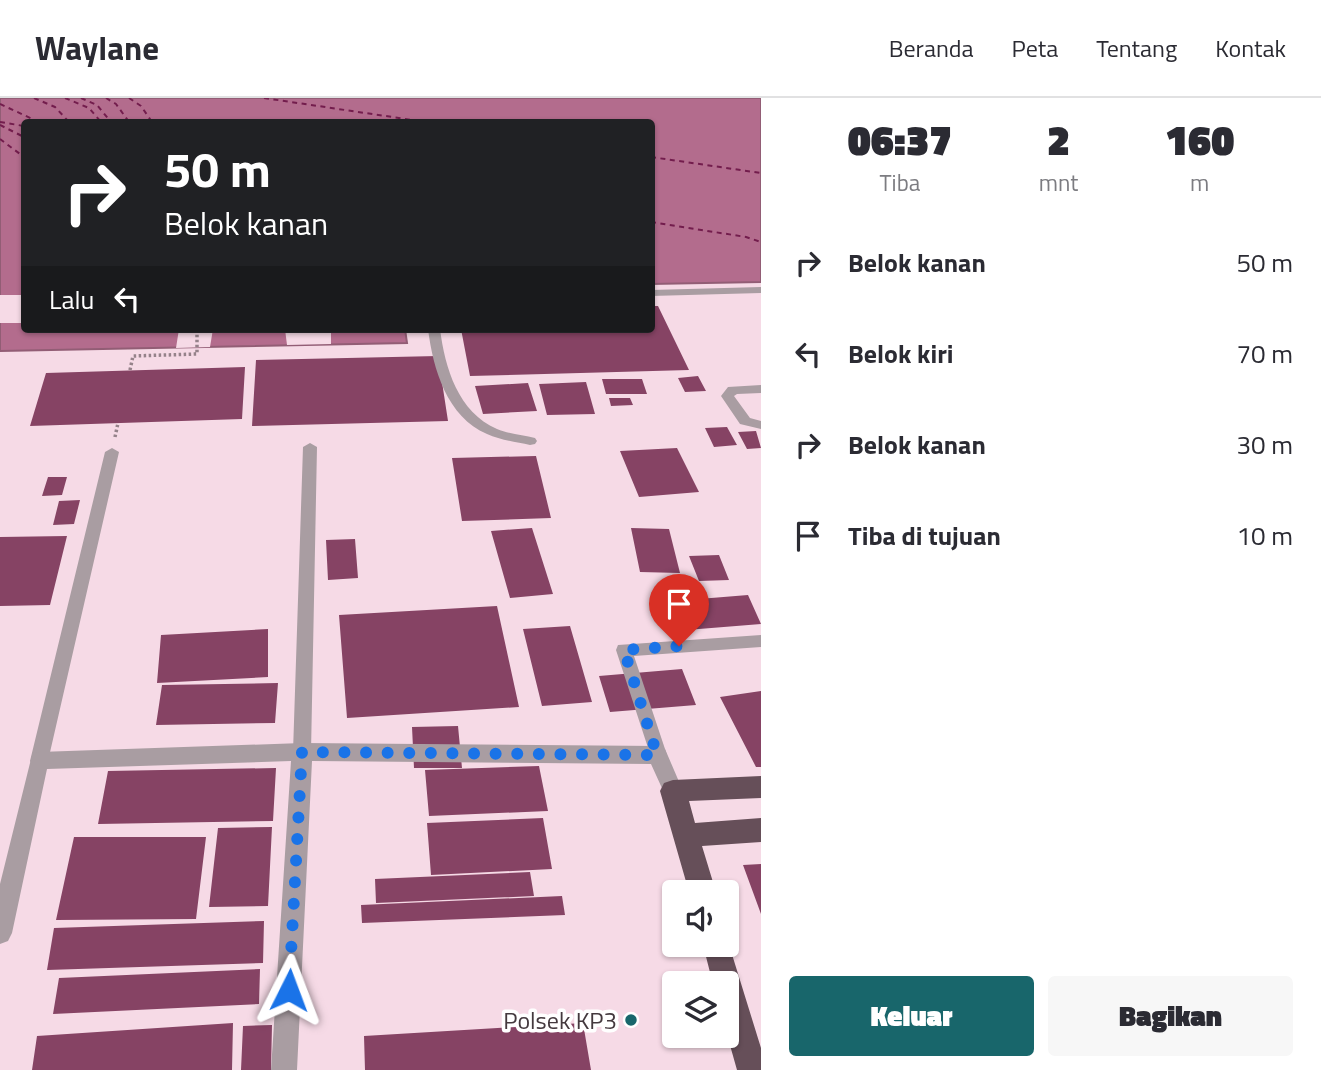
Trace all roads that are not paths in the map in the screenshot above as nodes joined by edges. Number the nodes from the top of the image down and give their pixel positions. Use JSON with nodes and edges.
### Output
{"nodes":[{"id":1,"x":761,"y":290,"type":"edge"},
{"id":2,"x":655,"y":293,"type":"edge"},
{"id":3,"x":434,"y":333,"type":"edge"},
{"id":4,"x":761,"y":390,"type":"edge"},
{"id":5,"x":761,"y":425,"type":"edge"},
{"id":6,"x":530,"y":441,"type":"dead end"},
{"id":7,"x":310,"y":447,"type":"dead end"},
{"id":8,"x":111,"y":452,"type":"dead end"},
{"id":9,"x":761,"y":641,"type":"edge"},
{"id":10,"x":302,"y":752,"type":"junction"},
{"id":11,"x":657,"y":755,"type":"junction"},
{"id":12,"x":38,"y":761,"type":"junction"},
{"id":13,"x":761,"y":787,"type":"edge"},
{"id":14,"x":673,"y":792,"type":"junction"},
{"id":15,"x":761,"y":830,"type":"edge"},
{"id":16,"x":686,"y":835,"type":"junction"},
{"id":17,"x":699,"y":880,"type":"edge"},
{"id":18,"x":0,"y":933,"type":"edge"},
{"id":19,"x":720,"y":957,"type":"edge"},
{"id":20,"x":284,"y":1070,"type":"edge"},
{"id":21,"x":752,"y":1070,"type":"edge"}],
"edges":[{"from":1,"to":2,"type":"lane"},
{"from":3,"to":6,"type":"lane"},
{"from":4,"to":5,"type":"lane"},
{"from":7,"to":10,"type":"lane"},
{"from":8,"to":12,"type":"lane"},
{"from":9,"to":11,"type":"lane"},
{"from":10,"to":11,"type":"street"},
{"from":10,"to":12,"type":"street"},
{"from":10,"to":20,"type":"street"},
{"from":11,"to":14,"type":"street"},
{"from":12,"to":18,"type":"street"},
{"from":13,"to":14,"type":"highway"},
{"from":14,"to":16,"type":"highway"},
{"from":15,"to":16,"type":"highway"},
{"from":16,"to":17,"type":"highway"},
{"from":19,"to":21,"type":"highway"}]}
